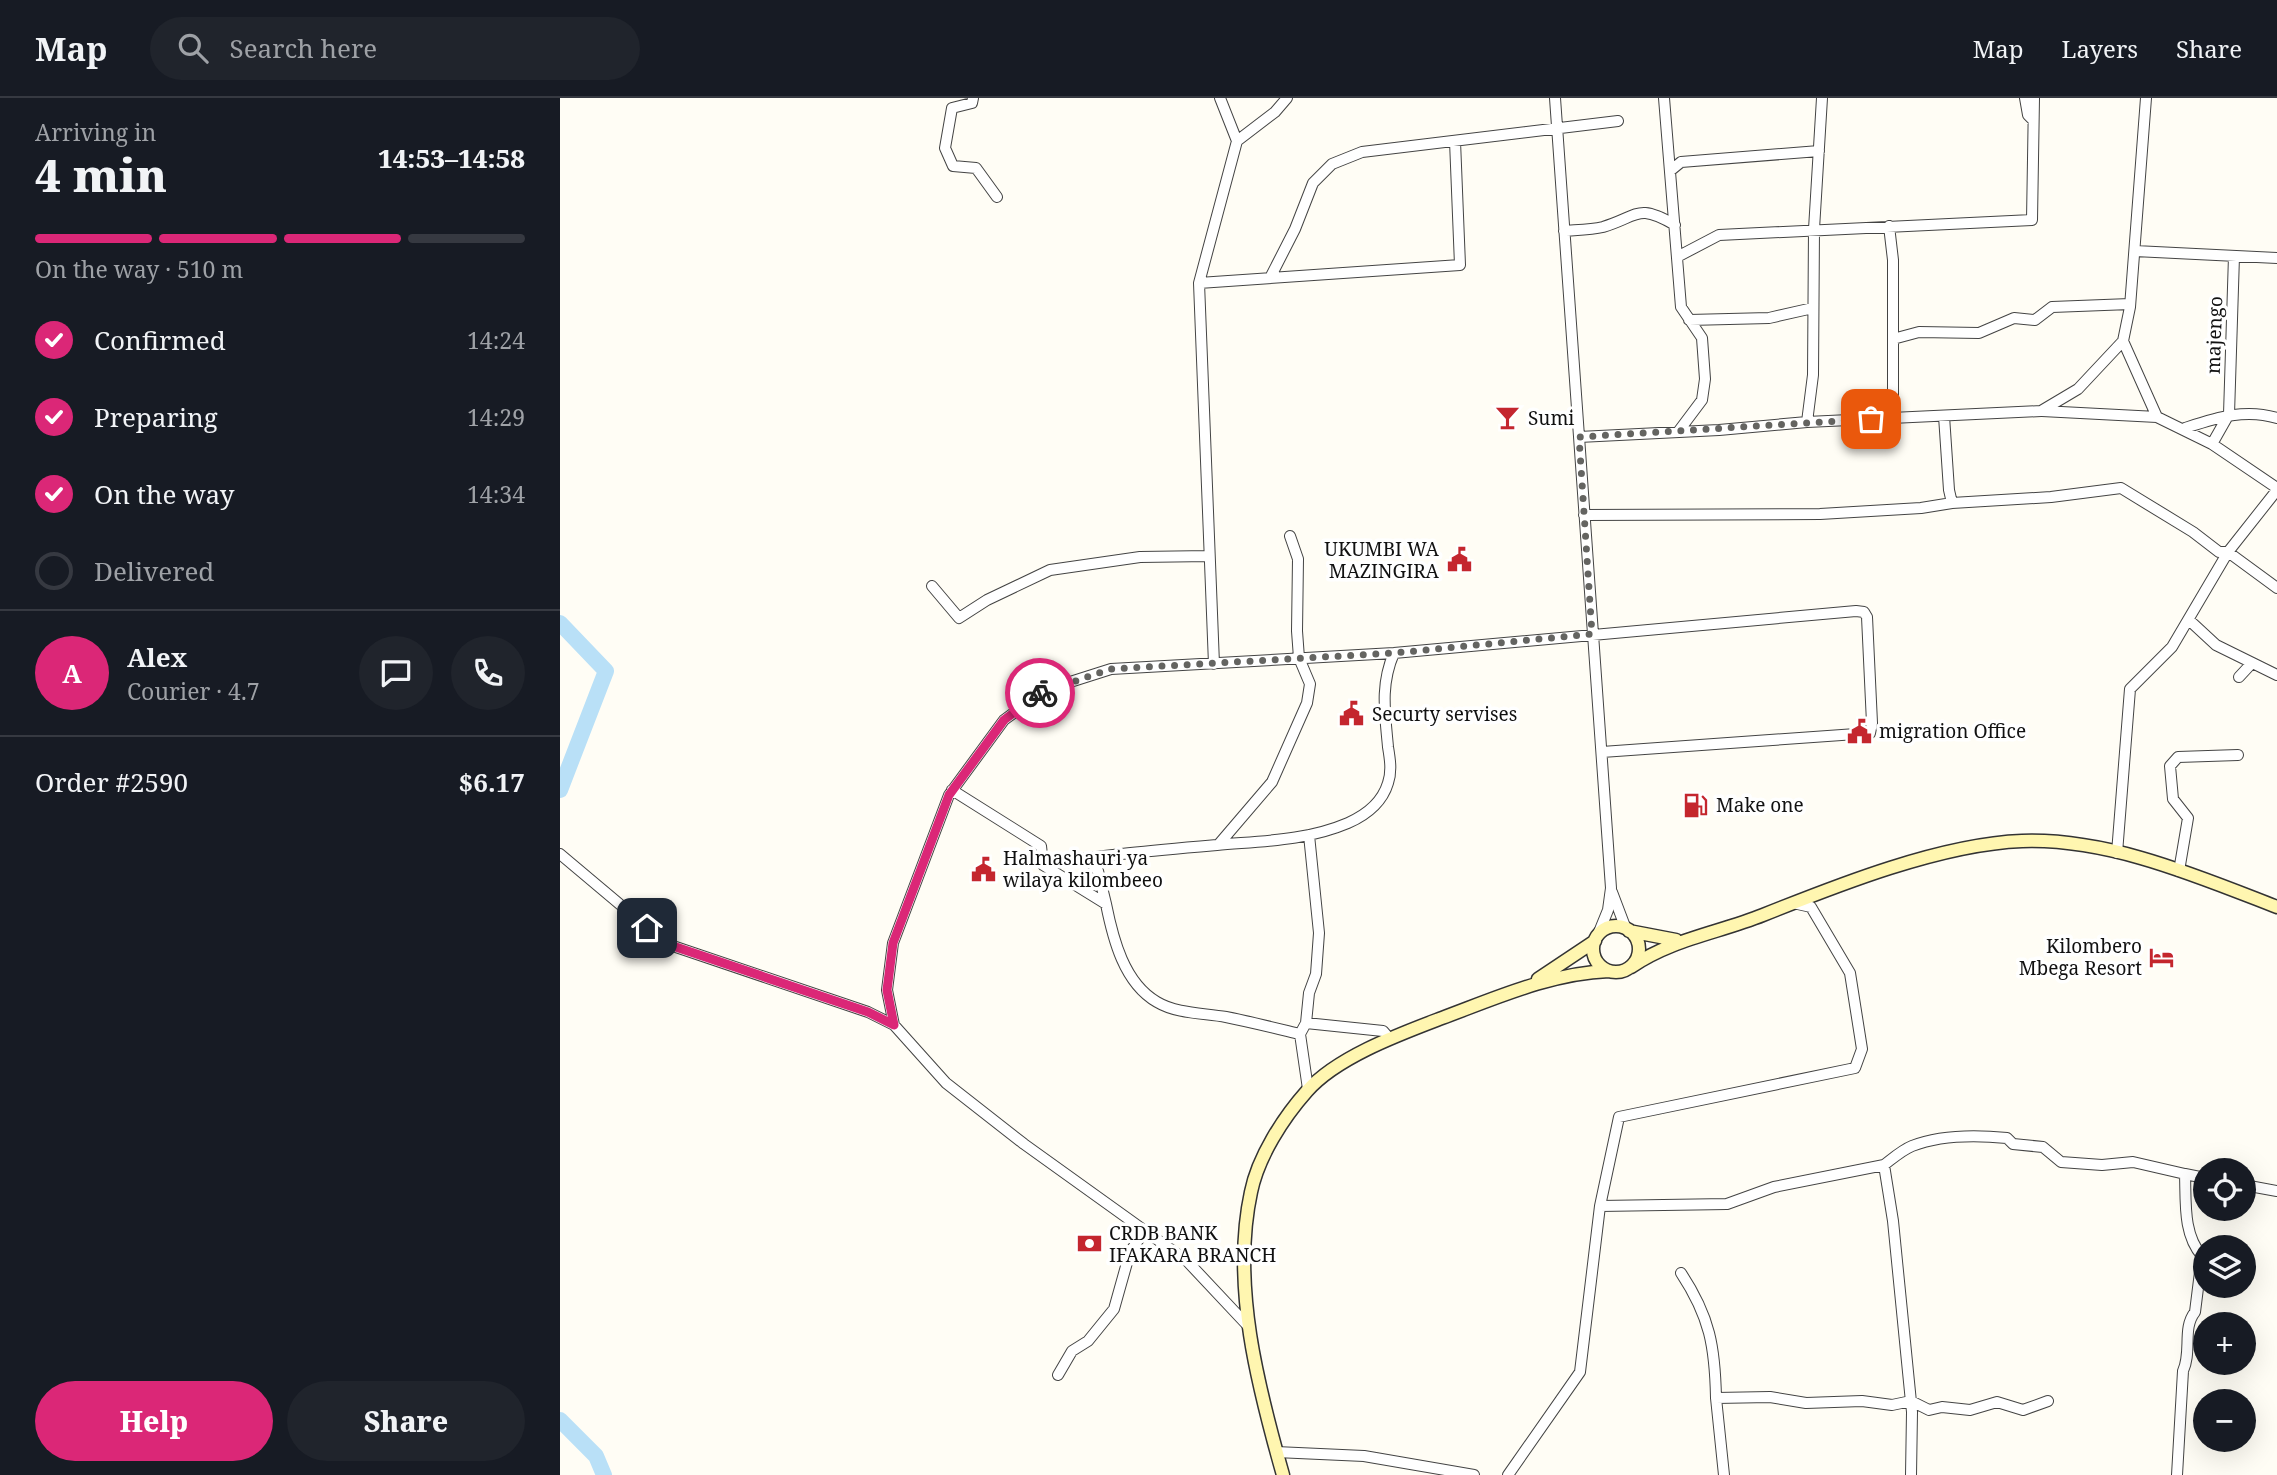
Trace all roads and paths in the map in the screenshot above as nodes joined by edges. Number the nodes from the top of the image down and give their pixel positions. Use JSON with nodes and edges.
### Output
{"nodes":[{"id":1,"x":973,"y":98,"type":"edge"},
{"id":2,"x":1220,"y":98,"type":"edge"},
{"id":3,"x":1287,"y":98,"type":"edge"},
{"id":4,"x":1555,"y":98,"type":"edge"},
{"id":5,"x":1664,"y":98,"type":"edge"},
{"id":6,"x":1822,"y":98,"type":"edge"},
{"id":7,"x":2025,"y":98,"type":"edge"},
{"id":8,"x":2034,"y":98,"type":"edge"},
{"id":9,"x":2146,"y":98,"type":"edge"},
{"id":10,"x":2033,"y":120,"type":"junction"},
{"id":11,"x":1618,"y":121,"type":"dead end"},
{"id":12,"x":1556,"y":130,"type":"junction"},
{"id":13,"x":1237,"y":141,"type":"junction"},
{"id":14,"x":1455,"y":141,"type":"junction"},
{"id":15,"x":1819,"y":151,"type":"junction"},
{"id":16,"x":1670,"y":171,"type":"junction"},
{"id":17,"x":996,"y":197,"type":"dead end"},
{"id":18,"x":1675,"y":226,"type":"junction"},
{"id":19,"x":1889,"y":226,"type":"junction"},
{"id":20,"x":1814,"y":229,"type":"junction"},
{"id":21,"x":1564,"y":231,"type":"junction"},
{"id":22,"x":2135,"y":251,"type":"junction"},
{"id":23,"x":2234,"y":256,"type":"junction"},
{"id":24,"x":1677,"y":257,"type":"junction"},
{"id":25,"x":2277,"y":258,"type":"edge"},
{"id":26,"x":1270,"y":278,"type":"junction"},
{"id":27,"x":1199,"y":283,"type":"junction"},
{"id":28,"x":2130,"y":304,"type":"junction"},
{"id":29,"x":1813,"y":308,"type":"junction"},
{"id":30,"x":1689,"y":320,"type":"junction"},
{"id":31,"x":1707,"y":321,"type":"junction"},
{"id":32,"x":1700,"y":334,"type":"junction"},
{"id":33,"x":1893,"y":339,"type":"junction"},
{"id":34,"x":2123,"y":341,"type":"junction"},
{"id":35,"x":2041,"y":411,"type":"junction"},
{"id":36,"x":2229,"y":414,"type":"junction"},
{"id":37,"x":1944,"y":416,"type":"junction"},
{"id":38,"x":2157,"y":417,"type":"junction"},
{"id":39,"x":1893,"y":418,"type":"junction"},
{"id":40,"x":2277,"y":418,"type":"edge"},
{"id":41,"x":1807,"y":422,"type":"junction"},
{"id":42,"x":2185,"y":428,"type":"junction"},
{"id":43,"x":1678,"y":432,"type":"junction"},
{"id":44,"x":1579,"y":437,"type":"junction"},
{"id":45,"x":2213,"y":444,"type":"junction"},
{"id":46,"x":2277,"y":489,"type":"edge"},
{"id":47,"x":1952,"y":503,"type":"junction"},
{"id":48,"x":1584,"y":515,"type":"junction"},
{"id":49,"x":1290,"y":536,"type":"dead end"},
{"id":50,"x":2228,"y":552,"type":"junction"},
{"id":51,"x":1209,"y":556,"type":"junction"},
{"id":52,"x":932,"y":586,"type":"dead end"},
{"id":53,"x":2277,"y":588,"type":"edge"},
{"id":54,"x":2189,"y":620,"type":"junction"},
{"id":55,"x":1592,"y":634,"type":"junction"},
{"id":56,"x":1394,"y":653,"type":"junction"},
{"id":57,"x":1299,"y":658,"type":"junction"},
{"id":58,"x":2252,"y":663,"type":"junction"},
{"id":59,"x":1214,"y":664,"type":"junction"},
{"id":60,"x":2277,"y":675,"type":"edge"},
{"id":61,"x":2239,"y":677,"type":"dead end"},
{"id":62,"x":1602,"y":752,"type":"junction"},
{"id":63,"x":2238,"y":755,"type":"dead end"},
{"id":64,"x":952,"y":790,"type":"junction"},
{"id":65,"x":1309,"y":835,"type":"junction"},
{"id":66,"x":1219,"y":844,"type":"junction"},
{"id":67,"x":2117,"y":853,"type":"junction"},
{"id":68,"x":564,"y":856,"type":"edge"},
{"id":69,"x":1087,"y":858,"type":"junction"},
{"id":70,"x":1043,"y":865,"type":"junction"},
{"id":71,"x":2179,"y":871,"type":"junction"},
{"id":72,"x":1611,"y":888,"type":"junction"},
{"id":73,"x":1793,"y":903,"type":"junction"},
{"id":74,"x":1106,"y":904,"type":"junction"},
{"id":75,"x":2277,"y":906,"type":"edge"},
{"id":76,"x":1627,"y":930,"type":"junction"},
{"id":77,"x":1596,"y":939,"type":"junction"},
{"id":78,"x":1679,"y":941,"type":"junction"},
{"id":79,"x":1631,"y":967,"type":"junction"},
{"id":80,"x":1609,"y":971,"type":"junction"},
{"id":81,"x":1516,"y":991,"type":"junction"},
{"id":82,"x":1306,"y":1023,"type":"junction"},
{"id":83,"x":894,"y":1025,"type":"junction"},
{"id":84,"x":1300,"y":1034,"type":"junction"},
{"id":85,"x":1389,"y":1038,"type":"junction"},
{"id":86,"x":1308,"y":1089,"type":"junction"},
{"id":87,"x":1884,"y":1165,"type":"junction"},
{"id":88,"x":2185,"y":1174,"type":"junction"},
{"id":89,"x":2193,"y":1176,"type":"edge"},
{"id":90,"x":2256,"y":1187,"type":"edge"},
{"id":91,"x":2277,"y":1191,"type":"edge"},
{"id":92,"x":1600,"y":1206,"type":"junction"},
{"id":93,"x":1145,"y":1230,"type":"junction"},
{"id":94,"x":1681,"y":1273,"type":"dead end"},
{"id":95,"x":1250,"y":1327,"type":"junction"},
{"id":96,"x":1058,"y":1375,"type":"dead end"},
{"id":97,"x":1716,"y":1398,"type":"junction"},
{"id":98,"x":1911,"y":1401,"type":"junction"},
{"id":99,"x":2048,"y":1401,"type":"dead end"},
{"id":100,"x":1276,"y":1452,"type":"junction"},
{"id":101,"x":1283,"y":1475,"type":"edge"},
{"id":102,"x":1474,"y":1475,"type":"edge"},
{"id":103,"x":1508,"y":1475,"type":"edge"},
{"id":104,"x":1724,"y":1475,"type":"edge"},
{"id":105,"x":1911,"y":1475,"type":"edge"},
{"id":106,"x":2177,"y":1475,"type":"edge"}],
"edges":[{"from":1,"to":17,"type":"street"},
{"from":2,"to":13,"type":"street"},
{"from":3,"to":13,"type":"street"},
{"from":4,"to":12,"type":"street"},
{"from":5,"to":16,"type":"street"},
{"from":6,"to":15,"type":"street"},
{"from":7,"to":10,"type":"street"},
{"from":8,"to":10,"type":"street"},
{"from":9,"to":22,"type":"street"},
{"from":10,"to":19,"type":"street"},
{"from":11,"to":12,"type":"street"},
{"from":12,"to":14,"type":"street"},
{"from":12,"to":21,"type":"street"},
{"from":13,"to":27,"type":"street"},
{"from":14,"to":26,"type":"street"},
{"from":14,"to":26,"type":"street"},
{"from":15,"to":16,"type":"street"},
{"from":15,"to":20,"type":"street"},
{"from":16,"to":18,"type":"street"},
{"from":18,"to":21,"type":"street"},
{"from":18,"to":24,"type":"street"},
{"from":19,"to":20,"type":"street"},
{"from":19,"to":33,"type":"street"},
{"from":20,"to":24,"type":"street"},
{"from":20,"to":29,"type":"street"},
{"from":21,"to":44,"type":"street"},
{"from":22,"to":23,"type":"street"},
{"from":22,"to":28,"type":"street"},
{"from":23,"to":25,"type":"street"},
{"from":23,"to":36,"type":"street","name":"majengo"},
{"from":24,"to":30,"type":"street"},
{"from":26,"to":27,"type":"street"},
{"from":27,"to":51,"type":"street"},
{"from":28,"to":33,"type":"street"},
{"from":28,"to":34,"type":"street"},
{"from":29,"to":31,"type":"street"},
{"from":29,"to":41,"type":"street"},
{"from":30,"to":31,"type":"street"},
{"from":30,"to":32,"type":"street"},
{"from":31,"to":32,"type":"street"},
{"from":32,"to":43,"type":"street"},
{"from":33,"to":39,"type":"street"},
{"from":34,"to":35,"type":"street"},
{"from":34,"to":38,"type":"street"},
{"from":35,"to":37,"type":"street"},
{"from":35,"to":38,"type":"street"},
{"from":36,"to":40,"type":"street"},
{"from":36,"to":42,"type":"street"},
{"from":36,"to":45,"type":"street","name":"majengo"},
{"from":37,"to":39,"type":"street"},
{"from":37,"to":47,"type":"street"},
{"from":38,"to":42,"type":"street"},
{"from":39,"to":41,"type":"street"},
{"from":41,"to":43,"type":"street"},
{"from":42,"to":45,"type":"street"},
{"from":43,"to":44,"type":"street"},
{"from":44,"to":48,"type":"street"},
{"from":45,"to":46,"type":"street"},
{"from":46,"to":50,"type":"street"},
{"from":47,"to":48,"type":"street"},
{"from":47,"to":50,"type":"street"},
{"from":48,"to":55,"type":"street"},
{"from":49,"to":57,"type":"street"},
{"from":50,"to":53,"type":"street"},
{"from":50,"to":54,"type":"street"},
{"from":51,"to":52,"type":"street"},
{"from":51,"to":59,"type":"street"},
{"from":54,"to":58,"type":"street"},
{"from":54,"to":67,"type":"street"},
{"from":55,"to":56,"type":"street"},
{"from":55,"to":62,"type":"street"},
{"from":55,"to":62,"type":"street"},
{"from":56,"to":57,"type":"street"},
{"from":56,"to":65,"type":"street"},
{"from":57,"to":59,"type":"street"},
{"from":57,"to":66,"type":"street"},
{"from":58,"to":60,"type":"street"},
{"from":58,"to":61,"type":"street"},
{"from":59,"to":64,"type":"street"},
{"from":62,"to":72,"type":"street"},
{"from":63,"to":71,"type":"street"},
{"from":64,"to":70,"type":"street"},
{"from":64,"to":83,"type":"street"},
{"from":65,"to":66,"type":"street"},
{"from":65,"to":82,"type":"street"},
{"from":66,"to":69,"type":"street"},
{"from":67,"to":71,"type":"main road"},
{"from":67,"to":73,"type":"main road"},
{"from":68,"to":83,"type":"street"},
{"from":69,"to":70,"type":"street"},
{"from":69,"to":74,"type":"street"},
{"from":70,"to":74,"type":"street"},
{"from":71,"to":75,"type":"main road"},
{"from":72,"to":76,"type":"street"},
{"from":72,"to":77,"type":"street"},
{"from":73,"to":78,"type":"main road"},
{"from":73,"to":92,"type":"street"},
{"from":74,"to":84,"type":"street"},
{"from":76,"to":77,"type":"main road"},
{"from":76,"to":78,"type":"main road"},
{"from":76,"to":79,"type":"main road"},
{"from":77,"to":80,"type":"main road"},
{"from":77,"to":81,"type":"main road"},
{"from":78,"to":79,"type":"main road"},
{"from":79,"to":80,"type":"main road"},
{"from":80,"to":81,"type":"main road"},
{"from":81,"to":85,"type":"main road"},
{"from":82,"to":84,"type":"street"},
{"from":82,"to":85,"type":"street"},
{"from":83,"to":93,"type":"street"},
{"from":84,"to":86,"type":"street"},
{"from":85,"to":86,"type":"main road"},
{"from":86,"to":95,"type":"main road"},
{"from":87,"to":88,"type":"street"},
{"from":87,"to":92,"type":"street"},
{"from":87,"to":98,"type":"street"},
{"from":88,"to":89,"type":"street"},
{"from":88,"to":106,"type":"street"},
{"from":90,"to":91,"type":"street"},
{"from":92,"to":103,"type":"street"},
{"from":93,"to":95,"type":"street"},
{"from":93,"to":96,"type":"street"},
{"from":94,"to":97,"type":"street"},
{"from":95,"to":100,"type":"main road"},
{"from":97,"to":98,"type":"street"},
{"from":97,"to":104,"type":"street"},
{"from":98,"to":99,"type":"street"},
{"from":98,"to":105,"type":"street"},
{"from":100,"to":101,"type":"main road"},
{"from":100,"to":102,"type":"street"}]}
